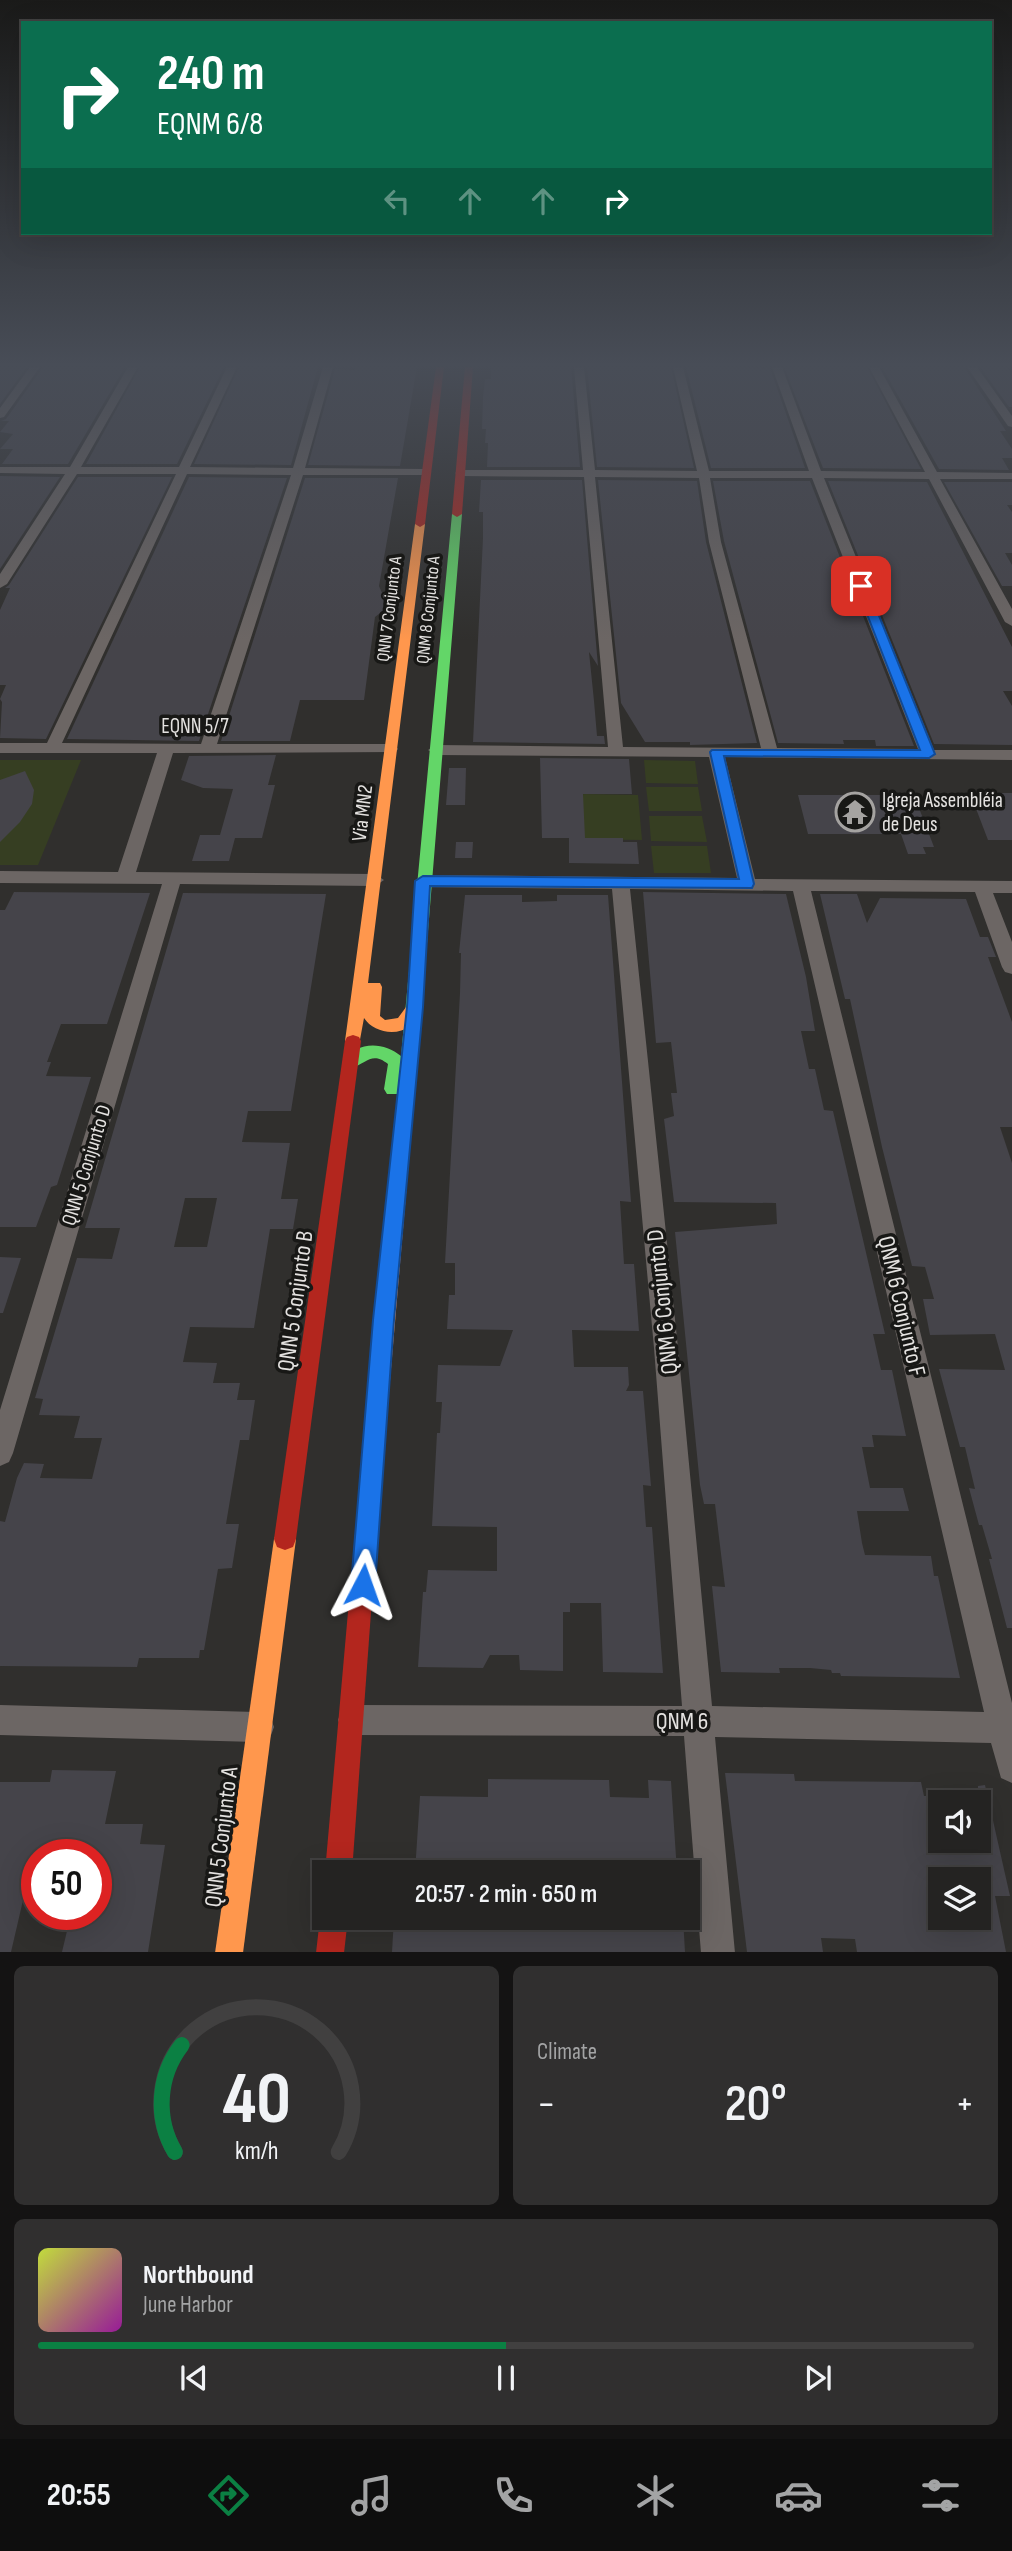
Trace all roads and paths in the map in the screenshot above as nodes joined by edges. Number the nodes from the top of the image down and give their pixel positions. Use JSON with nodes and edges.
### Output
{"nodes":[{"id":1,"x":80,"y":458,"type":"edge"},
{"id":2,"x":190,"y":458,"type":"edge"},
{"id":3,"x":302,"y":458,"type":"edge"},
{"id":4,"x":427,"y":458,"type":"edge"},
{"id":5,"x":462,"y":458,"type":"edge"},
{"id":6,"x":588,"y":458,"type":"edge"},
{"id":7,"x":700,"y":458,"type":"edge"},
{"id":8,"x":810,"y":458,"type":"edge"},
{"id":9,"x":924,"y":458,"type":"edge"},
{"id":10,"x":0,"y":470,"type":"edge"},
{"id":11,"x":73,"y":471,"type":"junction"},
{"id":12,"x":184,"y":471,"type":"junction"},
{"id":13,"x":298,"y":471,"type":"junction"},
{"id":14,"x":425,"y":472,"type":"junction"},
{"id":15,"x":461,"y":473,"type":"junction"},
{"id":16,"x":590,"y":473,"type":"junction"},
{"id":17,"x":704,"y":474,"type":"junction"},
{"id":18,"x":816,"y":474,"type":"junction"},
{"id":19,"x":933,"y":475,"type":"junction"},
{"id":20,"x":1012,"y":476,"type":"edge"},
{"id":21,"x":415,"y":551,"type":"junction"},
{"id":22,"x":0,"y":584,"type":"edge"},
{"id":23,"x":1012,"y":622,"type":"edge"},
{"id":24,"x":447,"y":636,"type":"junction"},
{"id":25,"x":424,"y":652,"type":"junction"},
{"id":26,"x":401,"y":667,"type":"junction"},
{"id":27,"x":0,"y":748,"type":"edge"},
{"id":28,"x":52,"y":749,"type":"junction"},
{"id":29,"x":166,"y":749,"type":"junction"},
{"id":30,"x":207,"y":749,"type":"junction"},
{"id":31,"x":390,"y":749,"type":"junction"},
{"id":32,"x":616,"y":751,"type":"junction"},
{"id":33,"x":716,"y":752,"type":"junction"},
{"id":34,"x":770,"y":753,"type":"junction"},
{"id":35,"x":435,"y":754,"type":"junction"},
{"id":36,"x":929,"y":754,"type":"junction"},
{"id":37,"x":1012,"y":755,"type":"edge"},
{"id":38,"x":376,"y":873,"type":"junction"},
{"id":39,"x":0,"y":877,"type":"edge"},
{"id":40,"x":124,"y":878,"type":"junction"},
{"id":41,"x":173,"y":878,"type":"junction"},
{"id":42,"x":423,"y":881,"type":"junction"},
{"id":43,"x":620,"y":883,"type":"junction"},
{"id":44,"x":747,"y":884,"type":"junction"},
{"id":45,"x":801,"y":885,"type":"junction"},
{"id":46,"x":982,"y":887,"type":"junction"},
{"id":47,"x":1012,"y":887,"type":"edge"},
{"id":48,"x":1012,"y":967,"type":"edge"},
{"id":49,"x":415,"y":1007,"type":"junction"},
{"id":50,"x":351,"y":1062,"type":"junction"},
{"id":51,"x":388,"y":1277,"type":"junction"},
{"id":52,"x":0,"y":1453,"type":"edge"},
{"id":53,"x":0,"y":1720,"type":"edge"},
{"id":54,"x":353,"y":1720,"type":"junction"},
{"id":55,"x":700,"y":1721,"type":"junction"},
{"id":56,"x":258,"y":1727,"type":"junction"},
{"id":57,"x":1007,"y":1728,"type":"edge"},
{"id":58,"x":1012,"y":1767,"type":"edge"},
{"id":59,"x":339,"y":1860,"type":"edge"},
{"id":60,"x":333,"y":1930,"type":"edge"},
{"id":61,"x":229,"y":1952,"type":"edge"},
{"id":62,"x":331,"y":1952,"type":"edge"},
{"id":63,"x":718,"y":1952,"type":"edge"}],
"edges":[{"from":1,"to":11,"type":"street"},
{"from":2,"to":12,"type":"street"},
{"from":3,"to":13,"type":"street"},
{"from":4,"to":14,"type":"main road","name":"QNN 7 Conjunto A"},
{"from":5,"to":15,"type":"main road","name":"QNM 8 Conjunto A"},
{"from":6,"to":16,"type":"street"},
{"from":7,"to":17,"type":"street"},
{"from":8,"to":18,"type":"street"},
{"from":9,"to":19,"type":"street"},
{"from":10,"to":11,"type":"street"},
{"from":11,"to":12,"type":"street"},
{"from":11,"to":22,"type":"street"},
{"from":12,"to":13,"type":"street"},
{"from":12,"to":28,"type":"street"},
{"from":13,"to":14,"type":"street"},
{"from":13,"to":30,"type":"street"},
{"from":14,"to":21,"type":"main road","name":"QNN 7 Conjunto A"},
{"from":15,"to":16,"type":"street"},
{"from":15,"to":24,"type":"main road","name":"QNM 8 Conjunto A"},
{"from":16,"to":17,"type":"street"},
{"from":16,"to":32,"type":"street"},
{"from":17,"to":18,"type":"street"},
{"from":17,"to":34,"type":"street"},
{"from":18,"to":19,"type":"street"},
{"from":18,"to":36,"type":"street"},
{"from":19,"to":20,"type":"street"},
{"from":19,"to":23,"type":"street"},
{"from":21,"to":25,"type":"main road"},
{"from":21,"to":26,"type":"main road","name":"QNN 7 Conjunto A"},
{"from":24,"to":25,"type":"main road"},
{"from":24,"to":35,"type":"main road","name":"QNM 8 Conjunto A"},
{"from":25,"to":26,"type":"main road"},
{"from":25,"to":35,"type":"main road"},
{"from":26,"to":31,"type":"main road","name":"QNN 7 Conjunto A"},
{"from":27,"to":28,"type":"street","name":"EQNN 5/7"},
{"from":28,"to":29,"type":"street","name":"EQNN 5/7"},
{"from":29,"to":30,"type":"street","name":"EQNN 5/7"},
{"from":29,"to":40,"type":"street"},
{"from":30,"to":31,"type":"street","name":"EQNN 5/7"},
{"from":31,"to":38,"type":"main road","name":"Via MN2"},
{"from":32,"to":33,"type":"street"},
{"from":32,"to":35,"type":"street"},
{"from":33,"to":34,"type":"street"},
{"from":33,"to":44,"type":"street"},
{"from":34,"to":36,"type":"street"},
{"from":35,"to":42,"type":"main road"},
{"from":36,"to":37,"type":"street"},
{"from":38,"to":41,"type":"street"},
{"from":38,"to":49,"type":"main road"},
{"from":38,"to":50,"type":"main road","name":"QNN 5 Conjunto B"},
{"from":39,"to":40,"type":"street"},
{"from":40,"to":41,"type":"street"},
{"from":41,"to":52,"type":"street","name":"QNN 5 Conjunto D"},
{"from":42,"to":43,"type":"street"},
{"from":42,"to":49,"type":"main road"},
{"from":43,"to":44,"type":"street"},
{"from":43,"to":55,"type":"street","name":"QNM 6 Conjunto D"},
{"from":44,"to":45,"type":"street"},
{"from":45,"to":46,"type":"street"},
{"from":45,"to":57,"type":"street","name":"QNM 6 Conjunto F"},
{"from":46,"to":47,"type":"street"},
{"from":46,"to":48,"type":"street"},
{"from":49,"to":51,"type":"main road"},
{"from":50,"to":51,"type":"main road"},
{"from":50,"to":56,"type":"main road","name":"QNN 5 Conjunto B"},
{"from":51,"to":54,"type":"main road"},
{"from":53,"to":56,"type":"street"},
{"from":54,"to":55,"type":"street","name":"QNM 6"},
{"from":54,"to":59,"type":"main road"},
{"from":55,"to":57,"type":"street","name":"QNM 6"},
{"from":55,"to":63,"type":"street","name":"QNM 6 Conjunto D"},
{"from":56,"to":61,"type":"main road","name":"QNN 5 Conjunto A"},
{"from":57,"to":58,"type":"street","name":"QNM 6 Conjunto F"},
{"from":60,"to":62,"type":"main road"}]}
